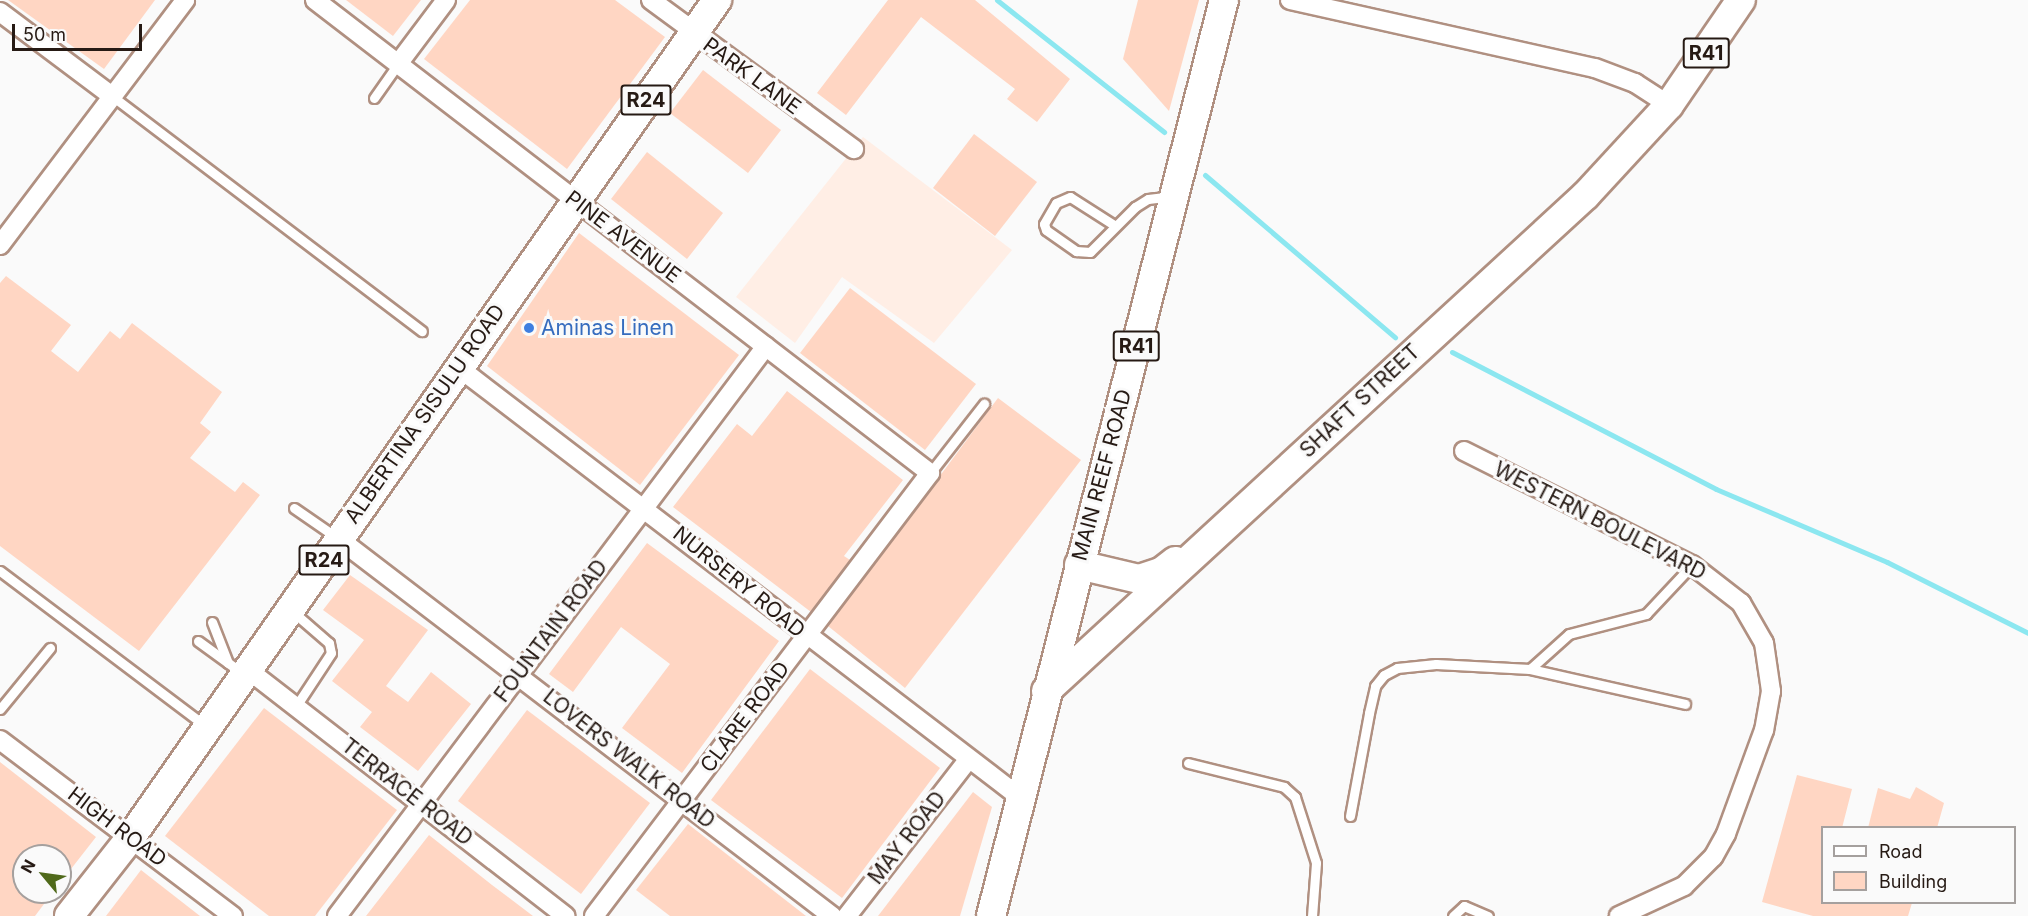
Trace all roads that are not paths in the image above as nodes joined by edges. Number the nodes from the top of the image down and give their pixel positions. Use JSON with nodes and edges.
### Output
{"nodes":[{"id":1,"x":185,"y":0,"type":"edge"},
{"id":2,"x":315,"y":0,"type":"edge"},
{"id":3,"x":446,"y":0,"type":"edge"},
{"id":4,"x":651,"y":0,"type":"edge"},
{"id":5,"x":717,"y":0,"type":"edge"},
{"id":6,"x":1224,"y":0,"type":"edge"},
{"id":7,"x":1290,"y":0,"type":"edge"},
{"id":8,"x":1741,"y":0,"type":"edge"},
{"id":9,"x":0,"y":12,"type":"edge"},
{"id":10,"x":693,"y":34,"type":"junction"},
{"id":11,"x":398,"y":64,"type":"junction"},
{"id":12,"x":112,"y":96,"type":"junction"},
{"id":13,"x":374,"y":98,"type":"dead end"},
{"id":14,"x":1669,"y":105,"type":"junction"},
{"id":15,"x":854,"y":149,"type":"dead end"},
{"id":16,"x":1176,"y":196,"type":"junction"},
{"id":17,"x":574,"y":200,"type":"junction"},
{"id":18,"x":1114,"y":225,"type":"junction"},
{"id":19,"x":0,"y":245,"type":"edge"},
{"id":20,"x":422,"y":331,"type":"dead end"},
{"id":21,"x":766,"y":346,"type":"junction"},
{"id":22,"x":458,"y":367,"type":"junction"},
{"id":23,"x":984,"y":404,"type":"dead end"},
{"id":24,"x":1464,"y":451,"type":"dead end"},
{"id":25,"x":930,"y":473,"type":"junction"},
{"id":26,"x":644,"y":506,"type":"junction"},
{"id":27,"x":294,"y":508,"type":"dead end"},
{"id":28,"x":1221,"y":531,"type":"junction"},
{"id":29,"x":339,"y":539,"type":"junction"},
{"id":30,"x":1079,"y":565,"type":"junction"},
{"id":31,"x":1692,"y":566,"type":"junction"},
{"id":32,"x":0,"y":571,"type":"edge"},
{"id":33,"x":290,"y":609,"type":"junction"},
{"id":34,"x":212,"y":622,"type":"dead end"},
{"id":35,"x":806,"y":636,"type":"junction"},
{"id":36,"x":198,"y":641,"type":"dead end"},
{"id":37,"x":50,"y":648,"type":"dead end"},
{"id":38,"x":240,"y":669,"type":"junction"},
{"id":39,"x":1530,"y":669,"type":"junction"},
{"id":40,"x":519,"y":673,"type":"junction"},
{"id":41,"x":1046,"y":691,"type":"junction"},
{"id":42,"x":1684,"y":704,"type":"dead end"},
{"id":43,"x":296,"y":706,"type":"junction"},
{"id":44,"x":0,"y":710,"type":"edge"},
{"id":45,"x":207,"y":727,"type":"junction"},
{"id":46,"x":0,"y":740,"type":"edge"},
{"id":47,"x":968,"y":760,"type":"junction"},
{"id":48,"x":1188,"y":763,"type":"dead end"},
{"id":49,"x":1021,"y":798,"type":"junction"},
{"id":50,"x":681,"y":800,"type":"junction"},
{"id":51,"x":423,"y":804,"type":"junction"},
{"id":52,"x":1350,"y":816,"type":"dead end"},
{"id":53,"x":131,"y":837,"type":"junction"},
{"id":54,"x":69,"y":916,"type":"edge"},
{"id":55,"x":233,"y":916,"type":"edge"},
{"id":56,"x":337,"y":916,"type":"edge"},
{"id":57,"x":565,"y":916,"type":"edge"},
{"id":58,"x":594,"y":916,"type":"edge"},
{"id":59,"x":832,"y":916,"type":"edge"},
{"id":60,"x":847,"y":916,"type":"edge"},
{"id":61,"x":991,"y":916,"type":"edge"},
{"id":62,"x":1312,"y":916,"type":"edge"},
{"id":63,"x":1453,"y":916,"type":"edge"},
{"id":64,"x":1488,"y":916,"type":"edge"},
{"id":65,"x":1619,"y":916,"type":"edge"}],
"edges":[{"from":1,"to":12,"type":"street"},
{"from":2,"to":11,"type":"street","name":"PINE AVENUE"},
{"from":3,"to":11,"type":"street"},
{"from":4,"to":10,"type":"street","name":"PARK LANE"},
{"from":5,"to":10,"type":"main road","name":"ALBERTINA SISULU ROAD","number":"R24"},
{"from":6,"to":16,"type":"main road","name":"MAIN REEF ROAD","number":"R41"},
{"from":7,"to":14,"type":"street"},
{"from":8,"to":14,"type":"main road","name":"SHAFT STREET","number":"R41"},
{"from":9,"to":12,"type":"street"},
{"from":10,"to":15,"type":"street","name":"PARK LANE"},
{"from":10,"to":17,"type":"main road","name":"ALBERTINA SISULU ROAD","number":"R24"},
{"from":11,"to":13,"type":"lane"},
{"from":11,"to":17,"type":"street","name":"PINE AVENUE"},
{"from":12,"to":19,"type":"street"},
{"from":12,"to":20,"type":"lane"},
{"from":14,"to":28,"type":"main road","name":"SHAFT STREET","number":"R41"},
{"from":16,"to":18,"type":"lane"},
{"from":16,"to":30,"type":"main road","name":"MAIN REEF ROAD","number":"R41"},
{"from":17,"to":21,"type":"street","name":"PINE AVENUE"},
{"from":17,"to":22,"type":"main road","name":"ALBERTINA SISULU ROAD","number":"R24"},
{"from":18,"to":18,"type":"lane"},
{"from":21,"to":25,"type":"street","name":"PINE AVENUE"},
{"from":21,"to":26,"type":"street","name":"FOUNTAIN ROAD"},
{"from":22,"to":26,"type":"street","name":"NURSERY ROAD"},
{"from":22,"to":29,"type":"main road","name":"ALBERTINA SISULU ROAD","number":"R24"},
{"from":23,"to":25,"type":"lane","name":"CLARE ROAD"},
{"from":24,"to":31,"type":"street","name":"WESTERN BOULEVARD"},
{"from":25,"to":35,"type":"street","name":"CLARE ROAD"},
{"from":26,"to":35,"type":"street","name":"NURSERY ROAD"},
{"from":26,"to":40,"type":"street","name":"FOUNTAIN ROAD"},
{"from":27,"to":29,"type":"lane"},
{"from":28,"to":30,"type":"main road"},
{"from":28,"to":41,"type":"main road","name":"SHAFT STREET","number":"R41"},
{"from":29,"to":33,"type":"main road","name":"ALBERTINA SISULU ROAD","number":"R24"},
{"from":29,"to":40,"type":"street","name":"LOVERS WALK ROAD"},
{"from":30,"to":41,"type":"main road","name":"MAIN REEF ROAD","number":"R41"},
{"from":31,"to":39,"type":"lane"},
{"from":31,"to":65,"type":"street","name":"WESTERN BOULEVARD"},
{"from":32,"to":45,"type":"lane"},
{"from":33,"to":38,"type":"main road","name":"ALBERTINA SISULU ROAD","number":"R24"},
{"from":33,"to":43,"type":"lane"},
{"from":34,"to":38,"type":"lane"},
{"from":35,"to":47,"type":"street","name":"NURSERY ROAD"},
{"from":35,"to":50,"type":"street","name":"CLARE ROAD"},
{"from":36,"to":38,"type":"lane"},
{"from":37,"to":44,"type":"lane"},
{"from":38,"to":43,"type":"street","name":"TERRACE ROAD"},
{"from":38,"to":45,"type":"main road","name":"ALBERTINA SISULU ROAD","number":"R24"},
{"from":39,"to":42,"type":"lane"},
{"from":39,"to":52,"type":"lane"},
{"from":40,"to":50,"type":"street","name":"LOVERS WALK ROAD"},
{"from":40,"to":51,"type":"street","name":"FOUNTAIN ROAD"},
{"from":41,"to":49,"type":"main road","name":"MAIN REEF ROAD","number":"R41"},
{"from":43,"to":51,"type":"street","name":"TERRACE ROAD"},
{"from":45,"to":53,"type":"main road","name":"ALBERTINA SISULU ROAD","number":"R24"},
{"from":46,"to":53,"type":"street","name":"HIGH ROAD"},
{"from":47,"to":49,"type":"street","name":"NURSERY ROAD"},
{"from":47,"to":60,"type":"street","name":"MAY ROAD"},
{"from":48,"to":62,"type":"lane"},
{"from":49,"to":61,"type":"main road","name":"MAIN REEF ROAD","number":"R41"},
{"from":50,"to":58,"type":"street","name":"CLARE ROAD"},
{"from":50,"to":59,"type":"street","name":"LOVERS WALK ROAD"},
{"from":51,"to":56,"type":"street","name":"FOUNTAIN ROAD"},
{"from":51,"to":57,"type":"street","name":"TERRACE ROAD"},
{"from":53,"to":54,"type":"main road","name":"ALBERTINA SISULU ROAD","number":"R24"},
{"from":53,"to":55,"type":"street","name":"HIGH ROAD"},
{"from":63,"to":64,"type":"lane"}]}
